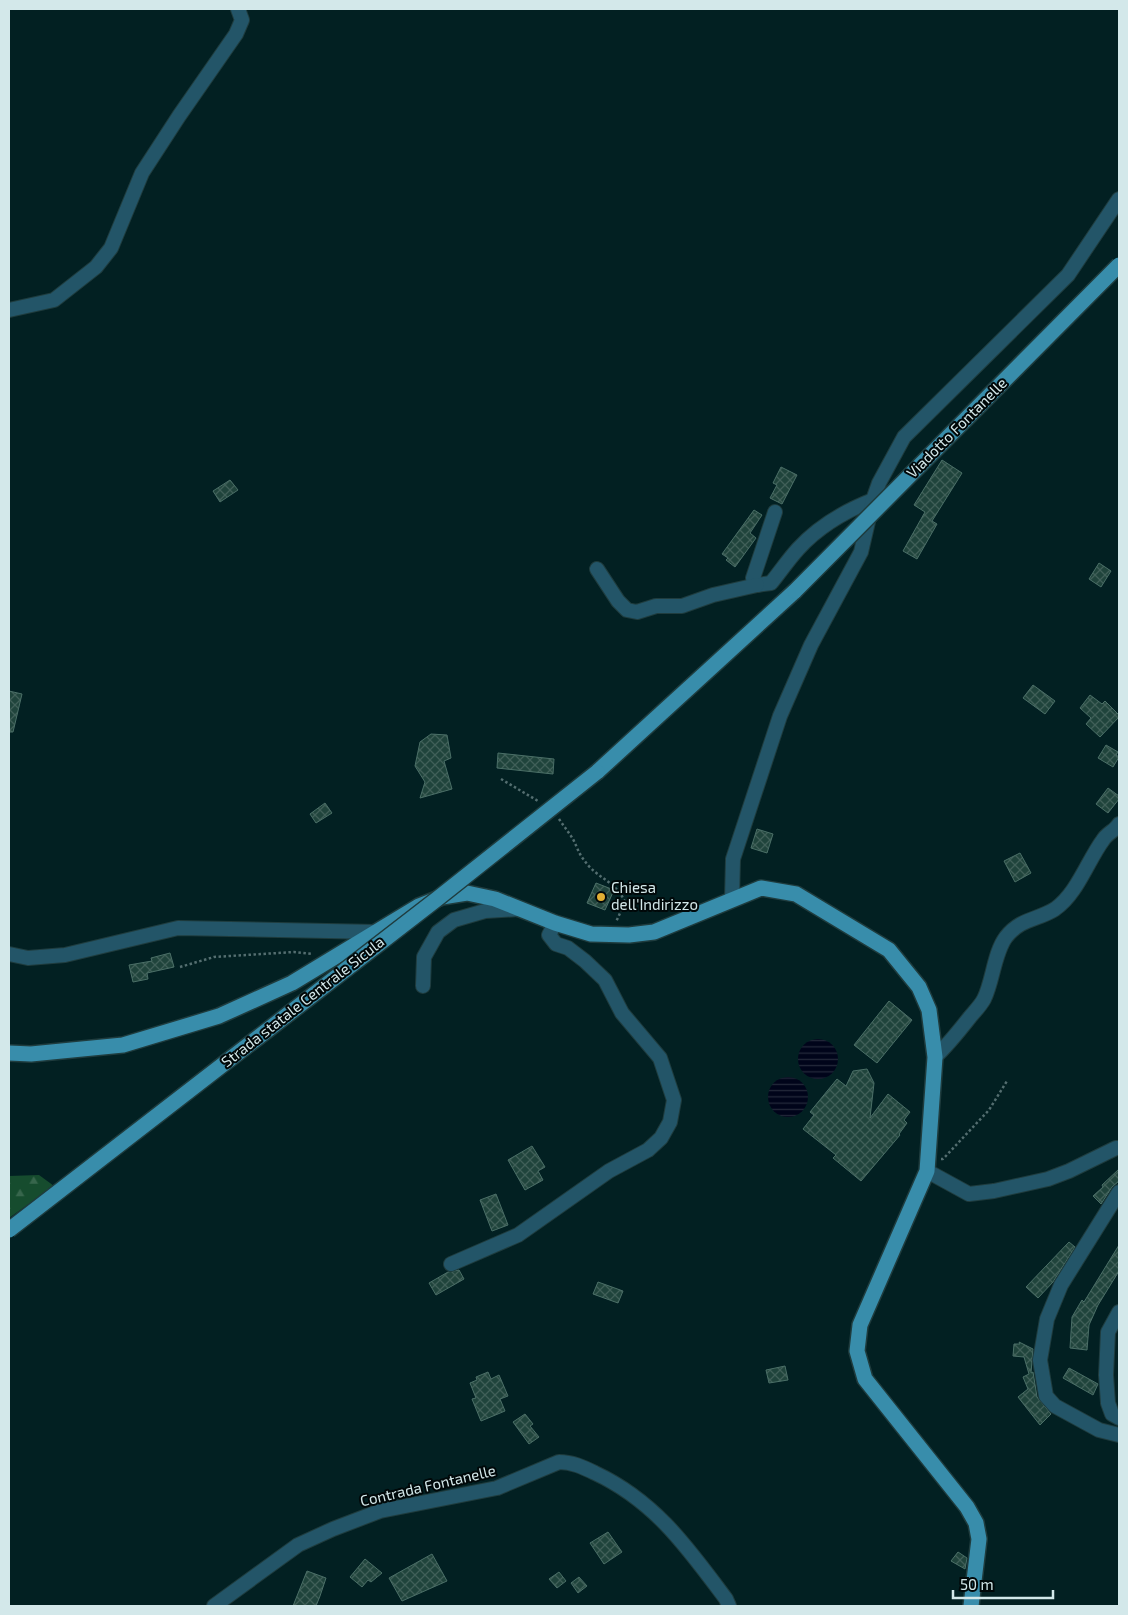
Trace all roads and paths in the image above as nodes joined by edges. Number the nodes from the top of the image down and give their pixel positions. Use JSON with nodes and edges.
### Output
{"nodes":[{"id":1,"x":238,"y":9,"type":"edge"},
{"id":2,"x":1119,"y":199,"type":"edge"},
{"id":3,"x":1119,"y":265,"type":"edge"},
{"id":4,"x":9,"y":310,"type":"edge"},
{"id":5,"x":873,"y":500,"type":"junction"},
{"id":6,"x":775,"y":512,"type":"dead end"},
{"id":7,"x":597,"y":569,"type":"dead end"},
{"id":8,"x":757,"y":585,"type":"junction"},
{"id":9,"x":597,"y":772,"type":"joint"},
{"id":10,"x":501,"y":779,"type":"dead end"},
{"id":11,"x":539,"y":803,"type":"dead end"},
{"id":12,"x":552,"y":814,"type":"dead end"},
{"id":13,"x":1119,"y":824,"type":"edge"},
{"id":14,"x":732,"y":899,"type":"junction"},
{"id":15,"x":520,"y":909,"type":"junction"},
{"id":16,"x":555,"y":923,"type":"junction"},
{"id":17,"x":377,"y":932,"type":"junction"},
{"id":18,"x":611,"y":935,"type":"junction"},
{"id":19,"x":9,"y":954,"type":"edge"},
{"id":20,"x":336,"y":957,"type":"junction"},
{"id":21,"x":180,"y":967,"type":"dead end"},
{"id":22,"x":423,"y":986,"type":"dead end"},
{"id":23,"x":9,"y":1053,"type":"edge"},
{"id":24,"x":935,"y":1057,"type":"junction"},
{"id":25,"x":1007,"y":1081,"type":"dead end"},
{"id":26,"x":1119,"y":1148,"type":"edge"},
{"id":27,"x":927,"y":1166,"type":"junction"},
{"id":28,"x":1119,"y":1192,"type":"edge"},
{"id":29,"x":9,"y":1230,"type":"edge"},
{"id":30,"x":451,"y":1264,"type":"dead end"},
{"id":31,"x":1119,"y":1312,"type":"edge"},
{"id":32,"x":1119,"y":1418,"type":"edge"},
{"id":33,"x":1119,"y":1435,"type":"edge"},
{"id":34,"x":214,"y":1606,"type":"edge"},
{"id":35,"x":729,"y":1606,"type":"edge"},
{"id":36,"x":971,"y":1606,"type":"edge"}],
"edges":[{"from":1,"to":4,"type":"street"},
{"from":2,"to":5,"type":"street"},
{"from":3,"to":9,"type":"main road","name":"Viadotto Fontanelle","bridge":true},
{"from":5,"to":8,"type":"street"},
{"from":5,"to":14,"type":"street"},
{"from":6,"to":8,"type":"street"},
{"from":7,"to":8,"type":"street"},
{"from":9,"to":29,"type":"main road","name":"Strada statale Centrale Sicula","bridge":true},
{"from":10,"to":11,"type":"path"},
{"from":12,"to":18,"type":"path"},
{"from":13,"to":24,"type":"street"},
{"from":14,"to":18,"type":"main road"},
{"from":14,"to":24,"type":"main road"},
{"from":15,"to":16,"type":"main road"},
{"from":15,"to":17,"type":"main road"},
{"from":15,"to":22,"type":"street"},
{"from":16,"to":18,"type":"main road"},
{"from":16,"to":30,"type":"street"},
{"from":17,"to":19,"type":"street"},
{"from":17,"to":20,"type":"main road"},
{"from":20,"to":21,"type":"path"},
{"from":20,"to":23,"type":"main road"},
{"from":24,"to":27,"type":"main road"},
{"from":25,"to":27,"type":"path"},
{"from":26,"to":27,"type":"street"},
{"from":27,"to":36,"type":"main road"},
{"from":28,"to":33,"type":"street"},
{"from":31,"to":32,"type":"street"},
{"from":34,"to":35,"type":"street","name":"Contrada Fontanelle"}]}
